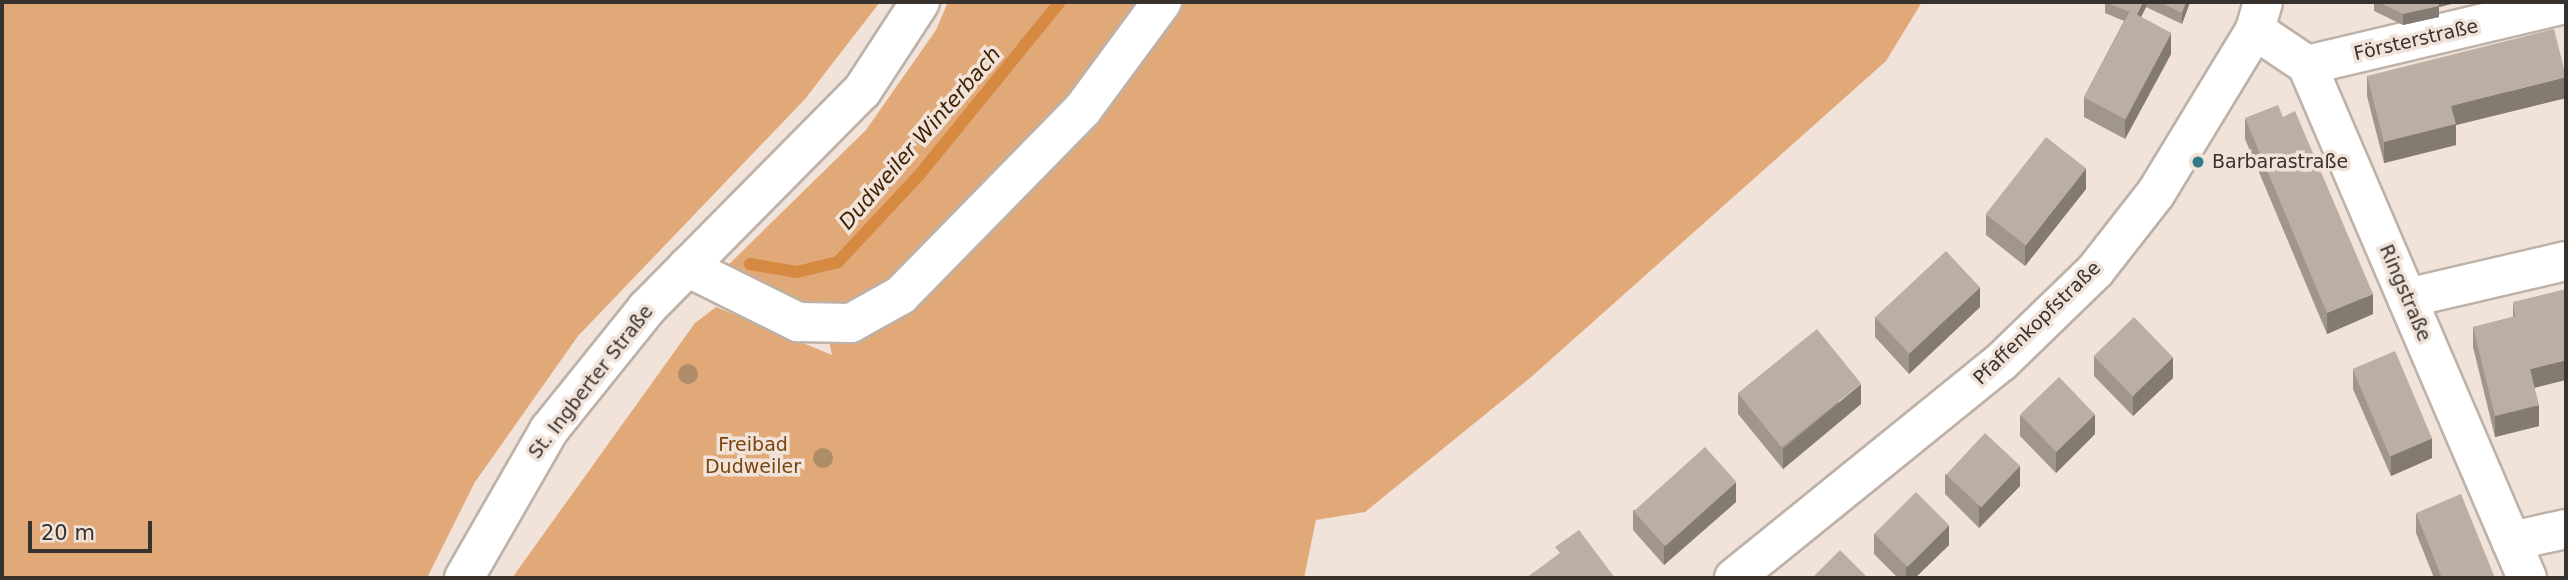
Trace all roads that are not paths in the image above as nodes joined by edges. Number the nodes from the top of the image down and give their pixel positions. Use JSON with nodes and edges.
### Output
{"nodes":[{"id":1,"x":919,"y":2,"type":"edge"},
{"id":2,"x":1163,"y":2,"type":"edge"},
{"id":3,"x":2566,"y":4,"type":"edge"},
{"id":4,"x":2259,"y":16,"type":"edge"},
{"id":5,"x":2307,"y":65,"type":"junction"},
{"id":6,"x":2566,"y":261,"type":"edge"},
{"id":7,"x":687,"y":267,"type":"junction"},
{"id":8,"x":2407,"y":298,"type":"junction"},
{"id":9,"x":2566,"y":529,"type":"edge"},
{"id":10,"x":2511,"y":541,"type":"junction"},
{"id":11,"x":464,"y":578,"type":"edge"},
{"id":12,"x":1734,"y":578,"type":"edge"},
{"id":13,"x":2527,"y":578,"type":"edge"}],
"edges":[{"from":1,"to":7,"type":"street","name":"St. Ingberter Straße"},
{"from":2,"to":7,"type":"street"},
{"from":3,"to":5,"type":"street","name":"Försterstraße"},
{"from":4,"to":5,"type":"street"},
{"from":4,"to":12,"type":"street","name":"Pfaffenkopfstraße"},
{"from":5,"to":8,"type":"street","name":"Ringstraße"},
{"from":6,"to":8,"type":"street"},
{"from":7,"to":11,"type":"street","name":"St. Ingberter Straße"},
{"from":8,"to":10,"type":"street","name":"Ringstraße"},
{"from":9,"to":10,"type":"street"},
{"from":10,"to":13,"type":"street","name":"Ringstraße"}]}
